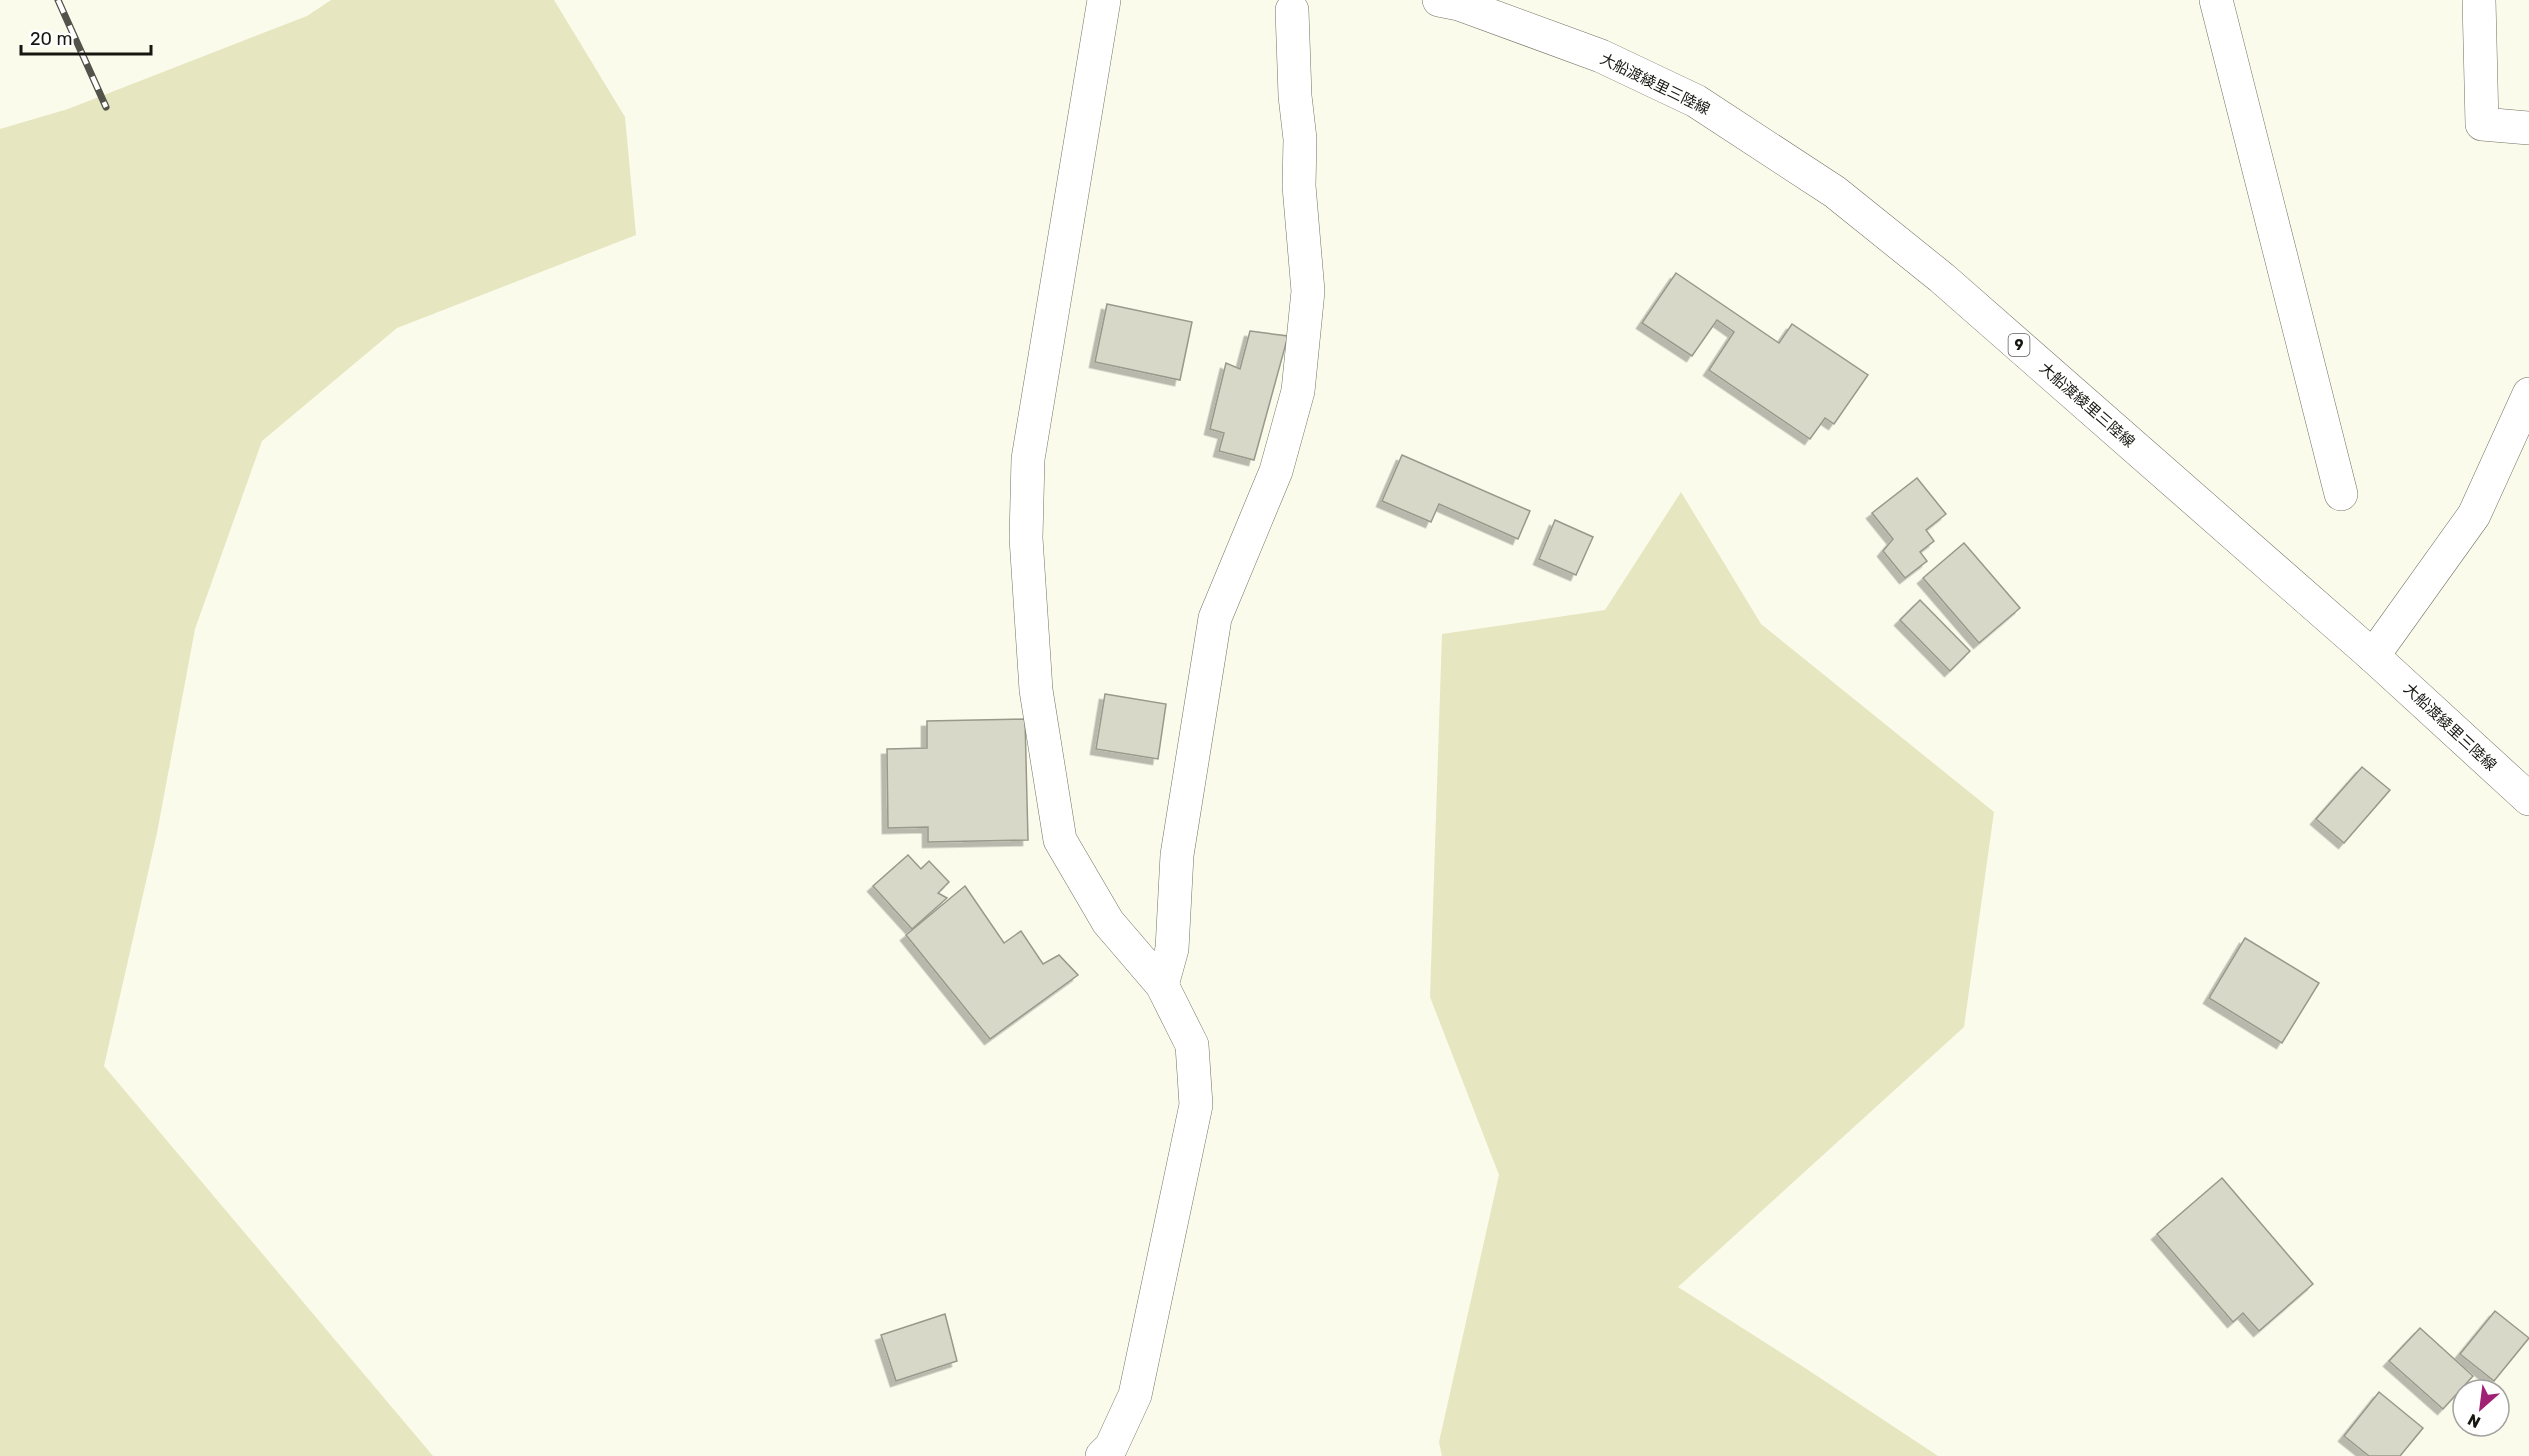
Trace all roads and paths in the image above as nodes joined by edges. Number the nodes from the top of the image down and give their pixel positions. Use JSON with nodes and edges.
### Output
{"nodes":[{"id":1,"x":1104,"y":0,"type":"edge"},
{"id":2,"x":1439,"y":0,"type":"edge"},
{"id":3,"x":2216,"y":0,"type":"edge"},
{"id":4,"x":2479,"y":0,"type":"edge"},
{"id":5,"x":1292,"y":10,"type":"dead end"},
{"id":6,"x":2529,"y":128,"type":"edge"},
{"id":7,"x":2529,"y":394,"type":"edge"},
{"id":8,"x":2341,"y":494,"type":"dead end"},
{"id":9,"x":2373,"y":656,"type":"junction"},
{"id":10,"x":2529,"y":799,"type":"edge"},
{"id":11,"x":1161,"y":985,"type":"junction"},
{"id":12,"x":1102,"y":1456,"type":"edge"}],
"edges":[{"from":1,"to":11,"type":"street"},
{"from":2,"to":9,"type":"street","name":"大船渡綾里三陸線","number":"9"},
{"from":3,"to":8,"type":"street"},
{"from":4,"to":6,"type":"street"},
{"from":5,"to":11,"type":"street"},
{"from":7,"to":9,"type":"street"},
{"from":9,"to":10,"type":"street","name":"大船渡綾里三陸線","number":"9"},
{"from":11,"to":12,"type":"street"}]}
